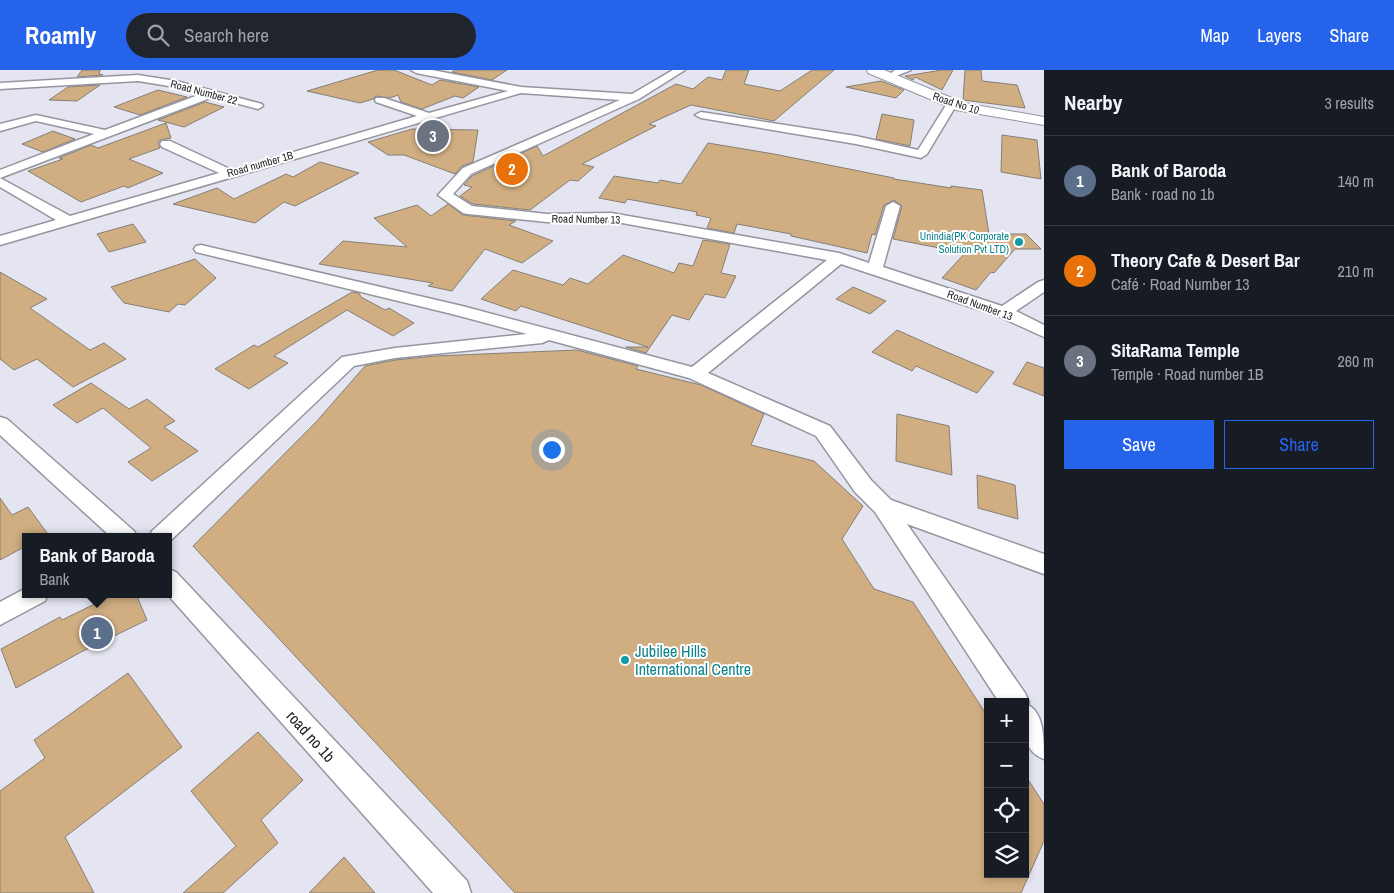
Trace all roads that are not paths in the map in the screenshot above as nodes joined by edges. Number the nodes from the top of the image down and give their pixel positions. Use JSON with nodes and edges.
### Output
{"nodes":[{"id":1,"x":416,"y":70,"type":"edge"},
{"id":2,"x":680,"y":70,"type":"edge"},
{"id":3,"x":873,"y":70,"type":"edge"},
{"id":4,"x":897,"y":71,"type":"edge"},
{"id":5,"x":46,"y":72,"type":"dead end"},
{"id":6,"x":0,"y":86,"type":"edge"},
{"id":7,"x":521,"y":90,"type":"junction"},
{"id":8,"x":211,"y":94,"type":"junction"},
{"id":9,"x":635,"y":97,"type":"junction"},
{"id":10,"x":380,"y":100,"type":"dead end"},
{"id":11,"x":952,"y":104,"type":"junction"},
{"id":12,"x":258,"y":106,"type":"dead end"},
{"id":13,"x":701,"y":115,"type":"dead end"},
{"id":14,"x":427,"y":116,"type":"junction"},
{"id":15,"x":1044,"y":116,"type":"edge"},
{"id":16,"x":1044,"y":121,"type":"edge"},
{"id":17,"x":0,"y":128,"type":"edge"},
{"id":18,"x":107,"y":134,"type":"junction"},
{"id":19,"x":166,"y":144,"type":"dead end"},
{"id":20,"x":229,"y":173,"type":"junction"},
{"id":21,"x":0,"y":174,"type":"edge"},
{"id":22,"x":0,"y":182,"type":"edge"},
{"id":23,"x":893,"y":206,"type":"dead end"},
{"id":24,"x":66,"y":220,"type":"junction"},
{"id":25,"x":0,"y":241,"type":"edge"},
{"id":26,"x":201,"y":249,"type":"dead end"},
{"id":27,"x":839,"y":258,"type":"junction"},
{"id":28,"x":875,"y":270,"type":"junction"},
{"id":29,"x":1044,"y":285,"type":"edge"},
{"id":30,"x":1004,"y":312,"type":"junction"},
{"id":31,"x":1044,"y":332,"type":"edge"},
{"id":32,"x":555,"y":337,"type":"junction"},
{"id":33,"x":695,"y":374,"type":"junction"},
{"id":34,"x":0,"y":424,"type":"edge"},
{"id":35,"x":883,"y":506,"type":"junction"},
{"id":36,"x":122,"y":533,"type":"edge"},
{"id":37,"x":164,"y":533,"type":"edge"},
{"id":38,"x":1044,"y":564,"type":"edge"},
{"id":39,"x":172,"y":584,"type":"edge"},
{"id":40,"x":29,"y":598,"type":"edge"},
{"id":41,"x":0,"y":614,"type":"edge"},
{"id":42,"x":1012,"y":698,"type":"edge"},
{"id":43,"x":1029,"y":724,"type":"edge"},
{"id":44,"x":1044,"y":745,"type":"edge"},
{"id":45,"x":455,"y":893,"type":"edge"}],
"edges":[{"from":1,"to":7,"type":"street"},
{"from":2,"to":9,"type":"street","name":"Road Number 13"},
{"from":3,"to":11,"type":"main road","name":"Road No 10"},
{"from":4,"to":15,"type":"main road","name":"Road No 10"},
{"from":5,"to":6,"type":"street"},
{"from":6,"to":8,"type":"street","name":"Road Number 22"},
{"from":7,"to":9,"type":"street"},
{"from":7,"to":14,"type":"street","name":"Road number 1B"},
{"from":8,"to":12,"type":"street","name":"Road Number 22"},
{"from":8,"to":18,"type":"street"},
{"from":9,"to":27,"type":"street","name":"Road Number 13"},
{"from":10,"to":14,"type":"street"},
{"from":11,"to":13,"type":"street"},
{"from":11,"to":16,"type":"main road","name":"Road No 10"},
{"from":14,"to":20,"type":"street","name":"Road number 1B"},
{"from":17,"to":18,"type":"street"},
{"from":18,"to":21,"type":"street"},
{"from":19,"to":20,"type":"street"},
{"from":20,"to":24,"type":"street","name":"Road number 1B"},
{"from":22,"to":24,"type":"street"},
{"from":23,"to":28,"type":"street"},
{"from":24,"to":25,"type":"street","name":"Road number 1B"},
{"from":26,"to":32,"type":"street"},
{"from":27,"to":28,"type":"street","name":"Road Number 13"},
{"from":27,"to":33,"type":"street"},
{"from":28,"to":30,"type":"street","name":"Road Number 13"},
{"from":29,"to":30,"type":"street"},
{"from":30,"to":31,"type":"street","name":"Road Number 13"},
{"from":32,"to":33,"type":"street"},
{"from":32,"to":37,"type":"street"},
{"from":33,"to":35,"type":"street"},
{"from":34,"to":36,"type":"street"},
{"from":35,"to":38,"type":"street"},
{"from":35,"to":42,"type":"street"},
{"from":39,"to":45,"type":"street","name":"road no 1b"},
{"from":40,"to":41,"type":"street"},
{"from":43,"to":44,"type":"street"}]}
